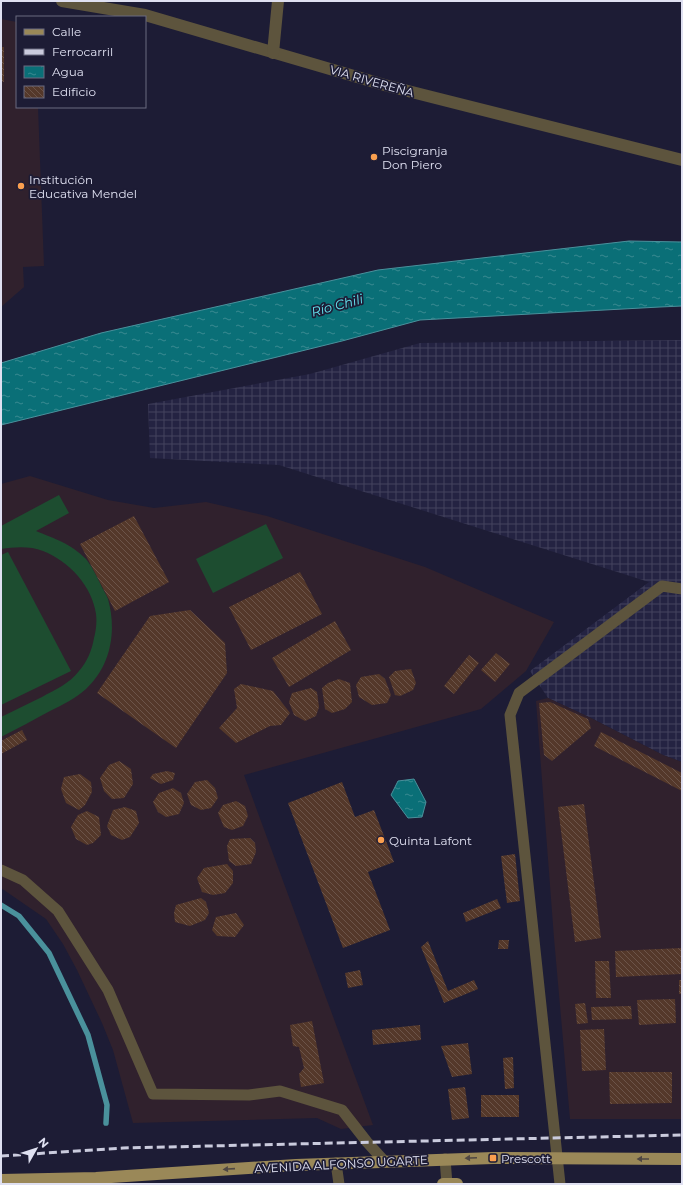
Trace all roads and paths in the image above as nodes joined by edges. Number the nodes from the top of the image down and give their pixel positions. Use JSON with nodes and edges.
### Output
{"nodes":[{"id":1,"x":62,"y":1,"type":"edge"},
{"id":2,"x":278,"y":1,"type":"edge"},
{"id":3,"x":273,"y":53,"type":"junction"},
{"id":4,"x":682,"y":160,"type":"edge"},
{"id":5,"x":682,"y":589,"type":"edge"},
{"id":6,"x":1,"y":870,"type":"edge"},
{"id":7,"x":557,"y":1158,"type":"junction"},
{"id":8,"x":445,"y":1159,"type":"junction"},
{"id":9,"x":682,"y":1159,"type":"edge"},
{"id":10,"x":385,"y":1162,"type":"junction"},
{"id":11,"x":336,"y":1163,"type":"junction"},
{"id":12,"x":1,"y":1180,"type":"edge"},
{"id":13,"x":58,"y":1181,"type":"edge"},
{"id":14,"x":339,"y":1184,"type":"edge"},
{"id":15,"x":443,"y":1184,"type":"edge"},
{"id":16,"x":447,"y":1184,"type":"edge"},
{"id":17,"x":457,"y":1184,"type":"edge"},
{"id":18,"x":560,"y":1184,"type":"edge"}],
"edges":[{"from":1,"to":3,"type":"street","name":"VIA RIVEREÑA"},
{"from":2,"to":3,"type":"street"},
{"from":3,"to":4,"type":"street","name":"VIA RIVEREÑA"},
{"from":5,"to":7,"type":"lane"},
{"from":6,"to":10,"type":"lane"},
{"from":7,"to":8,"type":"main road","name":"AVENIDA ALFONSO UGARTE","one_way":true},
{"from":9,"to":7,"type":"main road","name":"AVENIDA ALFONSO UGARTE","one_way":true},
{"from":7,"to":18,"type":"lane"},
{"from":8,"to":10,"type":"main road","name":"AVENIDA ALFONSO UGARTE"},
{"from":8,"to":16,"type":"lane"},
{"from":10,"to":11,"type":"main road","name":"AVENIDA ALFONSO UGARTE"},
{"from":11,"to":13,"type":"main road","name":"AVENIDA ALFONSO UGARTE","one_way":true},
{"from":11,"to":14,"type":"lane"},
{"from":12,"to":13,"type":"main road","name":"AVENIDA ALFONSO UGARTE"},
{"from":15,"to":16,"type":"main road"},
{"from":16,"to":17,"type":"main road"}]}
